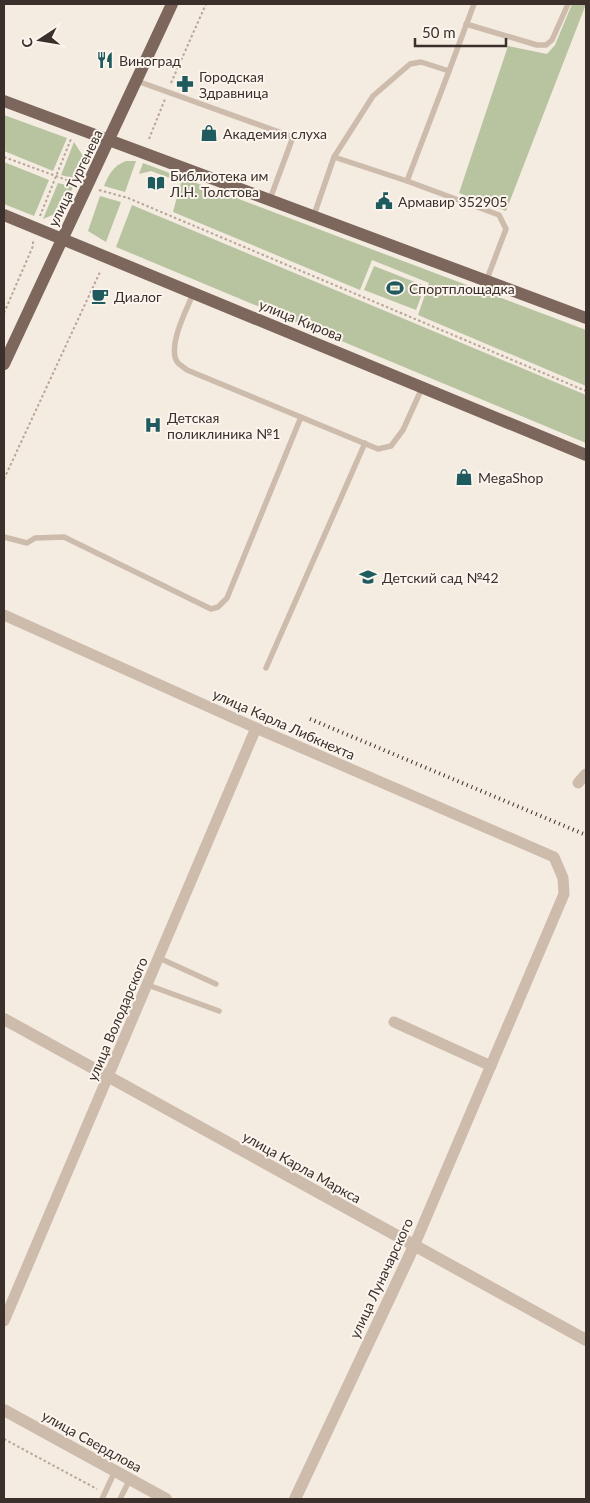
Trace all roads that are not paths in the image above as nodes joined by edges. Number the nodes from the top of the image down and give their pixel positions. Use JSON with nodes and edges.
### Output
{"nodes":[{"id":1,"x":172,"y":4,"type":"edge"},
{"id":2,"x":474,"y":4,"type":"edge"},
{"id":3,"x":568,"y":4,"type":"edge"},
{"id":4,"x":466,"y":24,"type":"junction"},
{"id":5,"x":449,"y":71,"type":"junction"},
{"id":6,"x":137,"y":81,"type":"junction"},
{"id":7,"x":4,"y":101,"type":"edge"},
{"id":8,"x":110,"y":140,"type":"junction"},
{"id":9,"x":334,"y":157,"type":"junction"},
{"id":10,"x":407,"y":181,"type":"junction"},
{"id":11,"x":270,"y":199,"type":"junction"},
{"id":12,"x":4,"y":214,"type":"edge"},
{"id":13,"x":314,"y":215,"type":"junction"},
{"id":14,"x":63,"y":238,"type":"junction"},
{"id":15,"x":487,"y":279,"type":"junction"},
{"id":16,"x":194,"y":292,"type":"junction"},
{"id":17,"x":586,"y":318,"type":"edge"},
{"id":18,"x":4,"y":364,"type":"edge"},
{"id":19,"x":424,"y":386,"type":"junction"},
{"id":20,"x":301,"y":417,"type":"junction"},
{"id":21,"x":365,"y":444,"type":"junction"},
{"id":22,"x":586,"y":455,"type":"edge"},
{"id":23,"x":4,"y":537,"type":"edge"},
{"id":24,"x":4,"y":615,"type":"edge"},
{"id":25,"x":266,"y":668,"type":"dead end"},
{"id":26,"x":256,"y":728,"type":"junction"},
{"id":27,"x":554,"y":857,"type":"joint"},
{"id":28,"x":159,"y":958,"type":"junction"},
{"id":29,"x":216,"y":984,"type":"dead end"},
{"id":30,"x":148,"y":985,"type":"junction"},
{"id":31,"x":219,"y":1012,"type":"dead end"},
{"id":32,"x":4,"y":1019,"type":"edge"},
{"id":33,"x":394,"y":1022,"type":"dead end"},
{"id":34,"x":491,"y":1066,"type":"junction"},
{"id":35,"x":109,"y":1077,"type":"junction"},
{"id":36,"x":414,"y":1246,"type":"junction"},
{"id":37,"x":4,"y":1321,"type":"edge"},
{"id":38,"x":586,"y":1340,"type":"edge"},
{"id":39,"x":4,"y":1410,"type":"edge"},
{"id":40,"x":115,"y":1471,"type":"junction"},
{"id":41,"x":130,"y":1479,"type":"junction"},
{"id":42,"x":103,"y":1496,"type":"edge"},
{"id":43,"x":120,"y":1499,"type":"edge"},
{"id":44,"x":166,"y":1499,"type":"edge"},
{"id":45,"x":295,"y":1499,"type":"edge"}],
"edges":[{"from":1,"to":6,"type":"main road","name":"улица Тургенева"},
{"from":2,"to":4,"type":"lane"},
{"from":3,"to":4,"type":"lane"},
{"from":4,"to":5,"type":"lane"},
{"from":5,"to":9,"type":"lane"},
{"from":5,"to":10,"type":"lane"},
{"from":6,"to":8,"type":"main road","name":"улица Тургенева"},
{"from":6,"to":11,"type":"lane"},
{"from":7,"to":8,"type":"main road"},
{"from":8,"to":11,"type":"main road"},
{"from":8,"to":14,"type":"main road","name":"улица Тургенева"},
{"from":9,"to":10,"type":"lane"},
{"from":9,"to":13,"type":"lane"},
{"from":10,"to":15,"type":"lane"},
{"from":11,"to":13,"type":"main road"},
{"from":12,"to":14,"type":"main road","name":"улица Кирова"},
{"from":13,"to":15,"type":"main road"},
{"from":14,"to":16,"type":"main road","name":"улица Кирова"},
{"from":14,"to":18,"type":"main road","name":"улица Тургенева"},
{"from":15,"to":17,"type":"main road"},
{"from":16,"to":19,"type":"main road","name":"улица Кирова"},
{"from":16,"to":20,"type":"lane"},
{"from":19,"to":21,"type":"lane"},
{"from":19,"to":22,"type":"main road","name":"улица Кирова"},
{"from":20,"to":21,"type":"lane"},
{"from":20,"to":23,"type":"lane"},
{"from":21,"to":25,"type":"lane"},
{"from":24,"to":26,"type":"street","name":"улица Карла Либкнехта"},
{"from":26,"to":27,"type":"street","name":"улица Карла Либкнехта"},
{"from":26,"to":28,"type":"street","name":"улица Володарского"},
{"from":27,"to":34,"type":"street","name":"улица Луначарского"},
{"from":28,"to":29,"type":"lane"},
{"from":28,"to":30,"type":"street","name":"улица Володарского"},
{"from":30,"to":31,"type":"lane"},
{"from":30,"to":35,"type":"street","name":"улица Володарского"},
{"from":32,"to":35,"type":"street","name":"улица Карла Маркса"},
{"from":33,"to":34,"type":"street"},
{"from":34,"to":36,"type":"street","name":"улица Луначарского"},
{"from":35,"to":36,"type":"street","name":"улица Карла Маркса"},
{"from":35,"to":37,"type":"street","name":"улица Володарского"},
{"from":36,"to":38,"type":"street","name":"улица Карла Маркса"},
{"from":36,"to":45,"type":"street","name":"улица Луначарского"},
{"from":39,"to":40,"type":"street","name":"улица Свердлова"},
{"from":40,"to":41,"type":"street","name":"улица Свердлова"},
{"from":40,"to":42,"type":"lane"},
{"from":41,"to":43,"type":"lane"},
{"from":41,"to":44,"type":"street","name":"улица Свердлова"}]}
